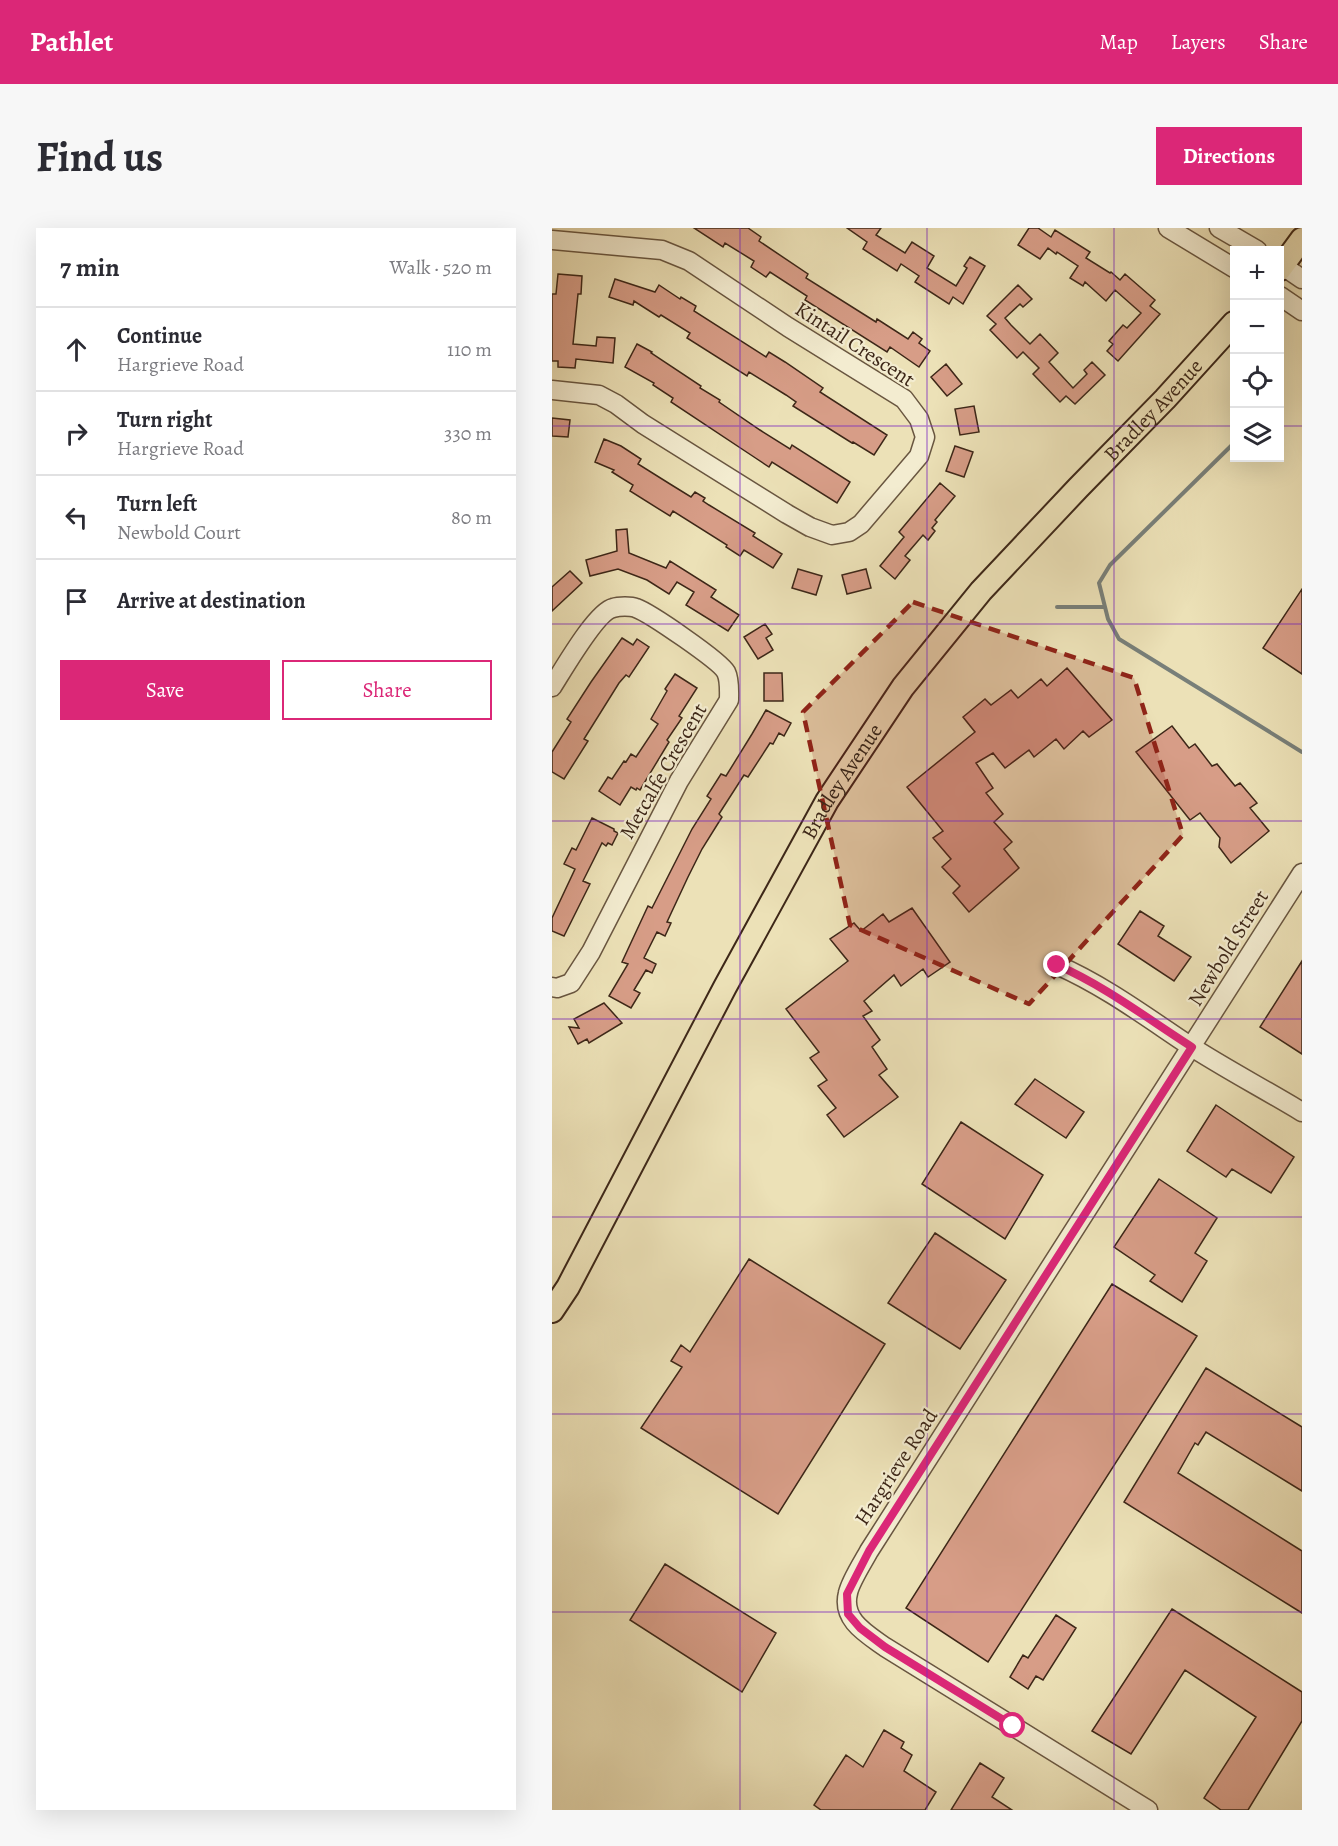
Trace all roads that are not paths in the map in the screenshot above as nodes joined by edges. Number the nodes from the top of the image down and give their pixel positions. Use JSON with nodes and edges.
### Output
{"nodes":[{"id":1,"x":1168,"y":228,"type":"edge"},
{"id":2,"x":1219,"y":228,"type":"edge"},
{"id":3,"x":1302,"y":239,"type":"edge"},
{"id":4,"x":552,"y":240,"type":"edge"},
{"id":5,"x":1250,"y":246,"type":"edge"},
{"id":6,"x":1284,"y":261,"type":"edge"},
{"id":7,"x":1230,"y":266,"type":"edge"},
{"id":8,"x":1284,"y":268,"type":"edge"},
{"id":9,"x":1302,"y":279,"type":"edge"},
{"id":10,"x":1284,"y":299,"type":"edge"},
{"id":11,"x":1302,"y":311,"type":"edge"},
{"id":12,"x":1230,"y":327,"type":"edge"},
{"id":13,"x":552,"y":390,"type":"edge"},
{"id":14,"x":552,"y":687,"type":"edge"},
{"id":15,"x":1302,"y":873,"type":"edge"},
{"id":16,"x":1057,"y":965,"type":"dead end"},
{"id":17,"x":552,"y":987,"type":"edge"},
{"id":18,"x":1192,"y":1047,"type":"junction"},
{"id":19,"x":1302,"y":1112,"type":"edge"},
{"id":20,"x":552,"y":1311,"type":"edge"},
{"id":21,"x":1148,"y":1810,"type":"edge"}],
"edges":[{"from":1,"to":7,"type":"street"},
{"from":2,"to":5,"type":"street"},
{"from":3,"to":6,"type":"main road"},
{"from":4,"to":13,"type":"street","name":"Kintail Crescent"},
{"from":8,"to":9,"type":"street"},
{"from":10,"to":11,"type":"street"},
{"from":12,"to":20,"type":"main road","name":"Bradley Avenue"},
{"from":14,"to":17,"type":"street","name":"Metcalfe Crescent"},
{"from":15,"to":18,"type":"street","name":"Newbold Street"},
{"from":16,"to":18,"type":"street"},
{"from":18,"to":19,"type":"street"},
{"from":18,"to":21,"type":"street","name":"Hargrieve Road"}]}
